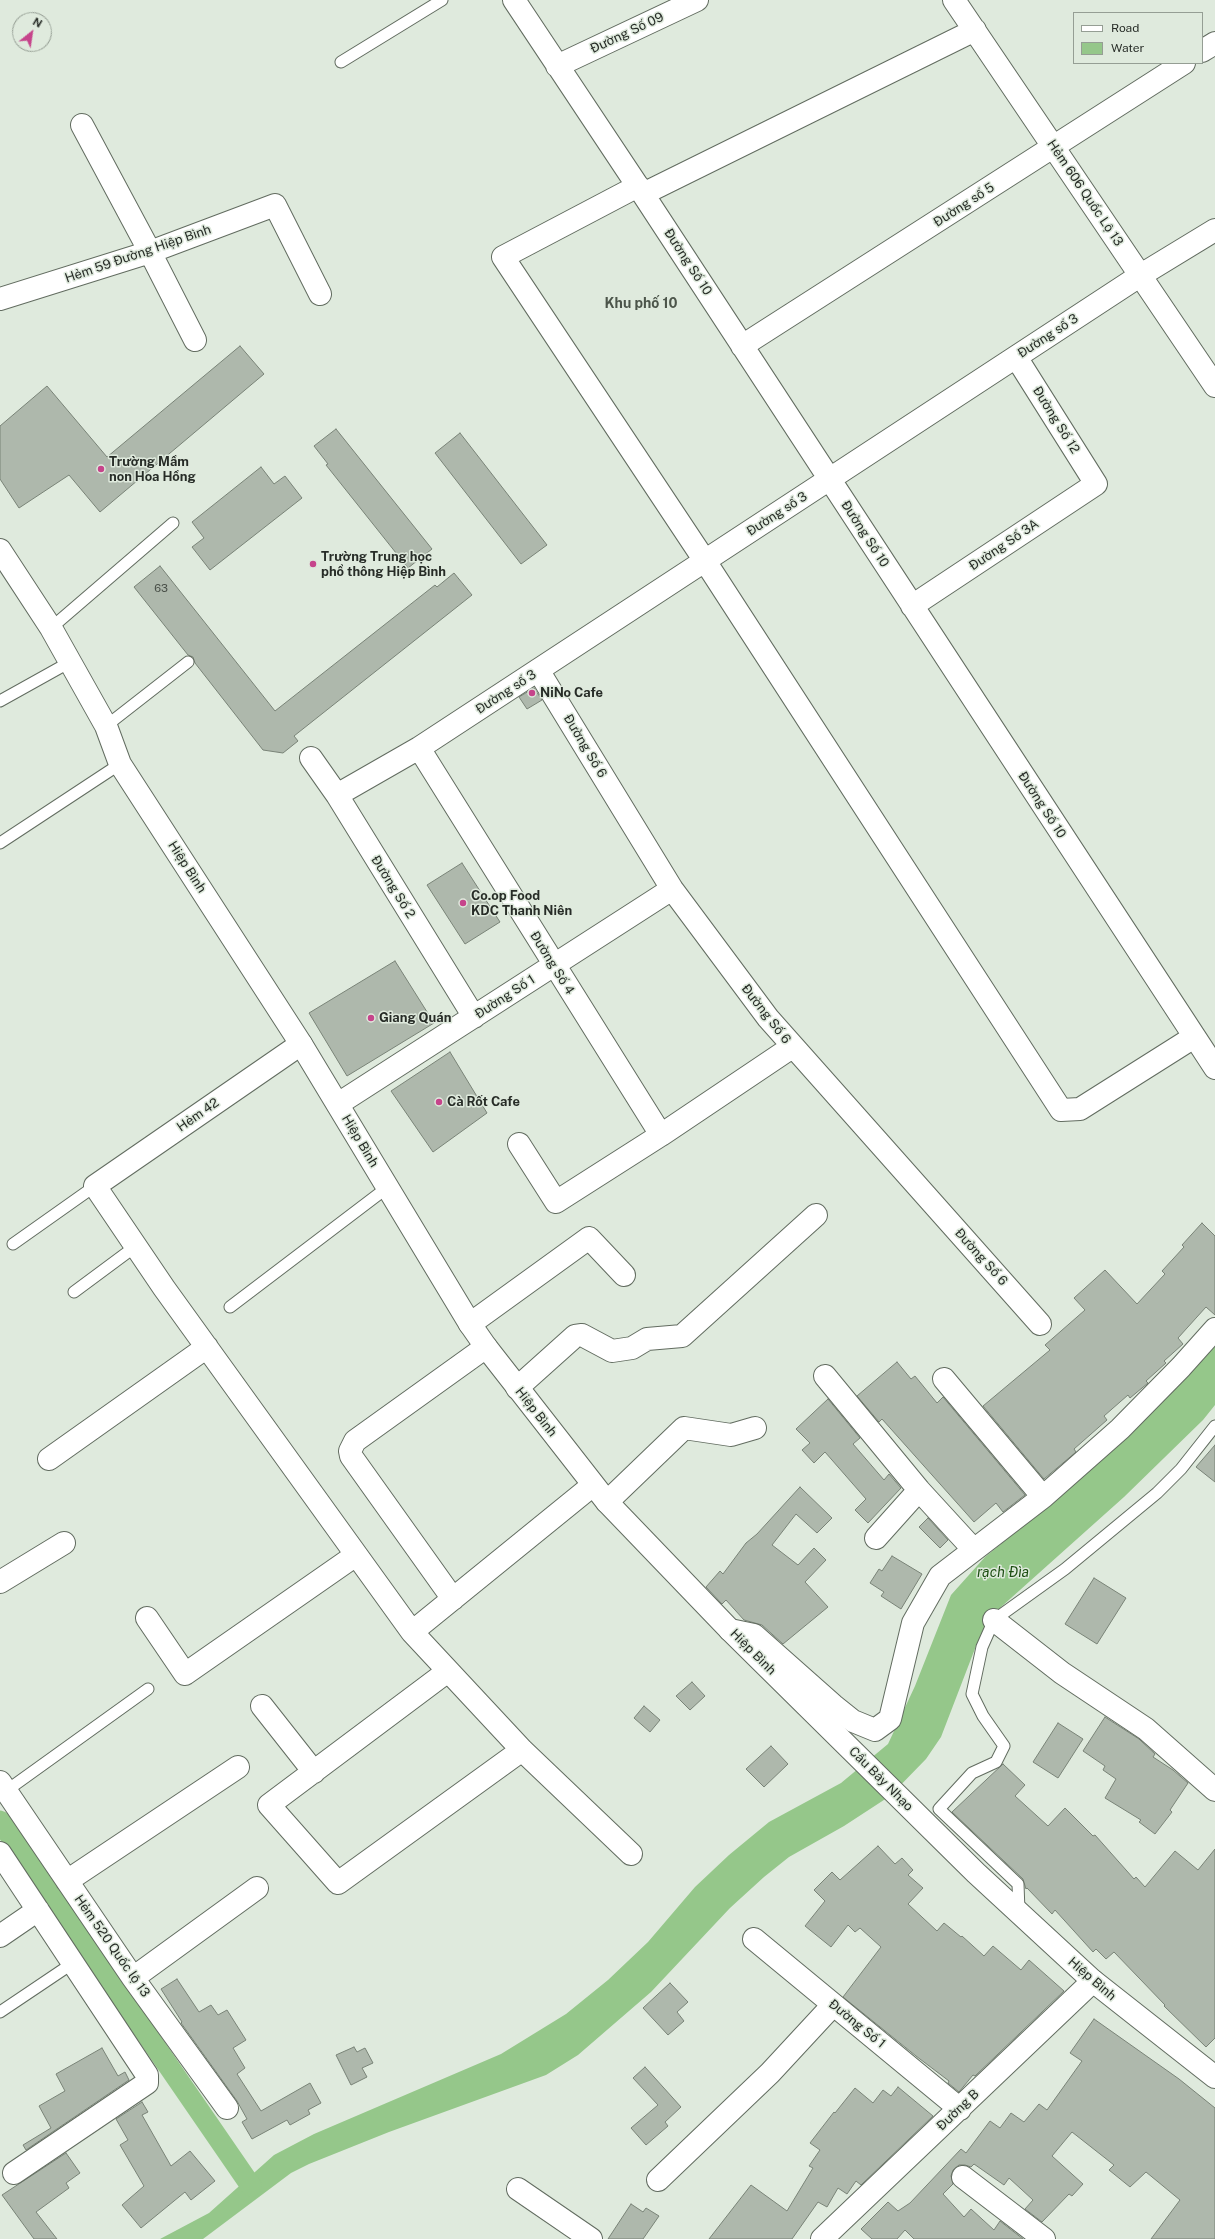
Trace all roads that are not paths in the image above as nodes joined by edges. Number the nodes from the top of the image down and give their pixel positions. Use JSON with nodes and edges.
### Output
{"nodes":[{"id":1,"x":442,"y":0,"type":"edge"},
{"id":2,"x":514,"y":0,"type":"edge"},
{"id":3,"x":697,"y":0,"type":"edge"},
{"id":4,"x":954,"y":0,"type":"edge"},
{"id":5,"x":975,"y":30,"type":"junction"},
{"id":6,"x":1215,"y":43,"type":"edge"},
{"id":7,"x":1203,"y":50,"type":"edge"},
{"id":8,"x":341,"y":62,"type":"dead end"},
{"id":9,"x":1182,"y":64,"type":"edge"},
{"id":10,"x":557,"y":66,"type":"junction"},
{"id":11,"x":82,"y":125,"type":"dead end"},
{"id":12,"x":1055,"y":147,"type":"junction"},
{"id":13,"x":640,"y":190,"type":"junction"},
{"id":14,"x":1215,"y":230,"type":"edge"},
{"id":15,"x":150,"y":252,"type":"junction"},
{"id":16,"x":1141,"y":275,"type":"junction"},
{"id":17,"x":320,"y":294,"type":"dead end"},
{"id":18,"x":0,"y":299,"type":"edge"},
{"id":19,"x":194,"y":340,"type":"dead end"},
{"id":20,"x":742,"y":346,"type":"junction"},
{"id":21,"x":1016,"y":357,"type":"junction"},
{"id":22,"x":1215,"y":386,"type":"edge"},
{"id":23,"x":829,"y":479,"type":"junction"},
{"id":24,"x":1096,"y":484,"type":"joint"},
{"id":25,"x":173,"y":523,"type":"dead end"},
{"id":26,"x":0,"y":550,"type":"edge"},
{"id":27,"x":705,"y":561,"type":"junction"},
{"id":28,"x":912,"y":606,"type":"junction"},
{"id":29,"x":51,"y":628,"type":"junction"},
{"id":30,"x":70,"y":662,"type":"junction"},
{"id":31,"x":188,"y":662,"type":"dead end"},
{"id":32,"x":538,"y":670,"type":"junction"},
{"id":33,"x":0,"y":701,"type":"edge"},
{"id":34,"x":106,"y":726,"type":"junction"},
{"id":35,"x":419,"y":748,"type":"junction"},
{"id":36,"x":311,"y":758,"type":"dead end"},
{"id":37,"x":120,"y":764,"type":"junction"},
{"id":38,"x":337,"y":796,"type":"junction"},
{"id":39,"x":0,"y":843,"type":"edge"},
{"id":40,"x":672,"y":889,"type":"junction"},
{"id":41,"x":554,"y":966,"type":"junction"},
{"id":42,"x":474,"y":1017,"type":"junction"},
{"id":43,"x":1194,"y":1037,"type":"junction"},
{"id":44,"x":302,"y":1044,"type":"junction"},
{"id":45,"x":792,"y":1047,"type":"junction"},
{"id":46,"x":1215,"y":1068,"type":"edge"},
{"id":47,"x":338,"y":1104,"type":"junction"},
{"id":48,"x":661,"y":1135,"type":"junction"},
{"id":49,"x":519,"y":1144,"type":"dead end"},
{"id":50,"x":96,"y":1186,"type":"junction"},
{"id":51,"x":388,"y":1187,"type":"junction"},
{"id":52,"x":816,"y":1215,"type":"dead end"},
{"id":53,"x":13,"y":1244,"type":"dead end"},
{"id":54,"x":136,"y":1246,"type":"junction"},
{"id":55,"x":624,"y":1275,"type":"dead end"},
{"id":56,"x":74,"y":1292,"type":"dead end"},
{"id":57,"x":230,"y":1307,"type":"dead end"},
{"id":58,"x":470,"y":1324,"type":"junction"},
{"id":59,"x":1040,"y":1324,"type":"dead end"},
{"id":60,"x":1215,"y":1329,"type":"edge"},
{"id":61,"x":207,"y":1347,"type":"junction"},
{"id":62,"x":486,"y":1347,"type":"junction"},
{"id":63,"x":826,"y":1376,"type":"dead end"},
{"id":64,"x":944,"y":1379,"type":"dead end"},
{"id":65,"x":517,"y":1388,"type":"junction"},
{"id":66,"x":1215,"y":1426,"type":"edge"},
{"id":67,"x":755,"y":1428,"type":"dead end"},
{"id":68,"x":49,"y":1459,"type":"dead end"},
{"id":69,"x":593,"y":1485,"type":"junction"},
{"id":70,"x":919,"y":1490,"type":"junction"},
{"id":71,"x":1043,"y":1497,"type":"junction"},
{"id":72,"x":607,"y":1502,"type":"junction"},
{"id":73,"x":876,"y":1538,"type":"dead end"},
{"id":74,"x":64,"y":1543,"type":"dead end"},
{"id":75,"x":974,"y":1550,"type":"junction"},
{"id":76,"x":356,"y":1554,"type":"junction"},
{"id":77,"x":0,"y":1582,"type":"edge"},
{"id":78,"x":453,"y":1599,"type":"junction"},
{"id":79,"x":147,"y":1618,"type":"dead end"},
{"id":80,"x":994,"y":1620,"type":"junction"},
{"id":81,"x":730,"y":1630,"type":"junction"},
{"id":82,"x":412,"y":1632,"type":"junction"},
{"id":83,"x":448,"y":1671,"type":"junction"},
{"id":84,"x":785,"y":1684,"type":"joint"},
{"id":85,"x":148,"y":1689,"type":"dead end"},
{"id":86,"x":262,"y":1706,"type":"dead end"},
{"id":87,"x":522,"y":1750,"type":"junction"},
{"id":88,"x":238,"y":1767,"type":"dead end"},
{"id":89,"x":314,"y":1772,"type":"junction"},
{"id":90,"x":3,"y":1787,"type":"edge"},
{"id":91,"x":1215,"y":1790,"type":"edge"},
{"id":92,"x":631,"y":1854,"type":"dead end"},
{"id":93,"x":3,"y":1863,"type":"edge"},
{"id":94,"x":976,"y":1873,"type":"joint"},
{"id":95,"x":67,"y":1881,"type":"junction"},
{"id":96,"x":257,"y":1888,"type":"dead end"},
{"id":97,"x":38,"y":1910,"type":"junction"},
{"id":98,"x":1019,"y":1912,"type":"junction"},
{"id":99,"x":0,"y":1936,"type":"edge"},
{"id":100,"x":754,"y":1939,"type":"dead end"},
{"id":101,"x":73,"y":1963,"type":"junction"},
{"id":102,"x":133,"y":1978,"type":"junction"},
{"id":103,"x":1093,"y":1981,"type":"junction"},
{"id":104,"x":833,"y":2005,"type":"junction"},
{"id":105,"x":0,"y":2012,"type":"edge"},
{"id":106,"x":1215,"y":2077,"type":"edge"},
{"id":107,"x":226,"y":2108,"type":"dead end"},
{"id":108,"x":960,"y":2109,"type":"junction"},
{"id":109,"x":14,"y":2173,"type":"dead end"},
{"id":110,"x":964,"y":2177,"type":"dead end"},
{"id":111,"x":658,"y":2180,"type":"dead end"},
{"id":112,"x":518,"y":2189,"type":"dead end"},
{"id":113,"x":591,"y":2239,"type":"edge"},
{"id":114,"x":822,"y":2239,"type":"edge"},
{"id":115,"x":1044,"y":2239,"type":"edge"}],
"edges":[{"from":1,"to":8,"type":"lane"},
{"from":2,"to":10,"type":"street","name":"Đường Số 10"},
{"from":3,"to":10,"type":"street","name":"Đường Số 09"},
{"from":4,"to":5,"type":"street","name":"Hẻm 606 Quốc Lộ 13"},
{"from":5,"to":12,"type":"street","name":"Hẻm 606 Quốc Lộ 13"},
{"from":5,"to":13,"type":"street"},
{"from":6,"to":7,"type":"street"},
{"from":9,"to":12,"type":"street","name":"Đường số 5"},
{"from":10,"to":13,"type":"street","name":"Đường Số 10"},
{"from":11,"to":15,"type":"street"},
{"from":12,"to":16,"type":"street","name":"Hẻm 606 Quốc Lộ 13"},
{"from":12,"to":20,"type":"street","name":"Đường số 5"},
{"from":13,"to":20,"type":"street","name":"Đường Số 10"},
{"from":13,"to":27,"type":"street"},
{"from":14,"to":16,"type":"street","name":"Đường số 3"},
{"from":15,"to":17,"type":"street","name":"Hẻm 59 Đường Hiệp Bình"},
{"from":15,"to":18,"type":"street","name":"Hẻm 59 Đường Hiệp Bình"},
{"from":15,"to":19,"type":"street"},
{"from":16,"to":21,"type":"street","name":"Đường số 3"},
{"from":16,"to":22,"type":"street","name":"Hẻm 606 Quốc Lộ 13"},
{"from":20,"to":23,"type":"street","name":"Đường Số 10"},
{"from":21,"to":23,"type":"street","name":"Đường số 3"},
{"from":21,"to":24,"type":"street","name":"Đường Số 12"},
{"from":23,"to":27,"type":"street","name":"Đường số 3"},
{"from":23,"to":28,"type":"street","name":"Đường Số 10"},
{"from":24,"to":28,"type":"street","name":"Đường Số 3A"},
{"from":25,"to":29,"type":"lane"},
{"from":26,"to":29,"type":"street","name":"Hiệp Bình"},
{"from":27,"to":32,"type":"street","name":"Đường số 3"},
{"from":27,"to":43,"type":"street"},
{"from":28,"to":43,"type":"street","name":"Đường Số 10"},
{"from":29,"to":30,"type":"street","name":"Hiệp Bình"},
{"from":30,"to":33,"type":"lane"},
{"from":30,"to":34,"type":"street","name":"Hiệp Bình"},
{"from":31,"to":34,"type":"lane"},
{"from":32,"to":35,"type":"street","name":"Đường số 3"},
{"from":32,"to":40,"type":"street","name":"Đường Số 6"},
{"from":34,"to":37,"type":"street","name":"Hiệp Bình"},
{"from":35,"to":38,"type":"street","name":"Đường số 3"},
{"from":35,"to":41,"type":"street","name":"Đường Số 4"},
{"from":36,"to":38,"type":"street","name":"Đường Số 2"},
{"from":37,"to":39,"type":"lane"},
{"from":37,"to":44,"type":"street","name":"Hiệp Bình"},
{"from":38,"to":42,"type":"street","name":"Đường Số 2"},
{"from":40,"to":41,"type":"street","name":"Đường Số 1"},
{"from":40,"to":45,"type":"street","name":"Đường Số 6"},
{"from":41,"to":42,"type":"street","name":"Đường Số 1"},
{"from":41,"to":48,"type":"street","name":"Đường Số 4"},
{"from":42,"to":47,"type":"street","name":"Đường Số 1"},
{"from":43,"to":46,"type":"street","name":"Đường Số 10"},
{"from":44,"to":47,"type":"street","name":"Hiệp Bình"},
{"from":44,"to":50,"type":"street","name":"Hẻm 42"},
{"from":45,"to":48,"type":"street"},
{"from":45,"to":59,"type":"street","name":"Đường Số 6"},
{"from":47,"to":51,"type":"street","name":"Hiệp Bình"},
{"from":48,"to":49,"type":"street"},
{"from":50,"to":53,"type":"lane"},
{"from":50,"to":54,"type":"street"},
{"from":51,"to":57,"type":"lane"},
{"from":51,"to":58,"type":"street","name":"Hiệp Bình"},
{"from":52,"to":65,"type":"street"},
{"from":54,"to":56,"type":"lane"},
{"from":54,"to":61,"type":"street"},
{"from":55,"to":58,"type":"street"},
{"from":58,"to":62,"type":"street","name":"Hiệp Bình"},
{"from":60,"to":71,"type":"street"},
{"from":61,"to":68,"type":"street"},
{"from":61,"to":76,"type":"street"},
{"from":62,"to":65,"type":"street","name":"Hiệp Bình"},
{"from":62,"to":78,"type":"street"},
{"from":63,"to":70,"type":"street"},
{"from":64,"to":71,"type":"street"},
{"from":65,"to":69,"type":"street","name":"Hiệp Bình"},
{"from":66,"to":80,"type":"lane"},
{"from":67,"to":72,"type":"street"},
{"from":69,"to":72,"type":"street","name":"Hiệp Bình"},
{"from":69,"to":78,"type":"street"},
{"from":70,"to":73,"type":"street"},
{"from":70,"to":75,"type":"street"},
{"from":71,"to":75,"type":"street"},
{"from":72,"to":81,"type":"street","name":"Hiệp Bình"},
{"from":74,"to":77,"type":"street"},
{"from":75,"to":81,"type":"street"},
{"from":76,"to":79,"type":"street"},
{"from":76,"to":82,"type":"street"},
{"from":78,"to":82,"type":"street"},
{"from":80,"to":91,"type":"street"},
{"from":80,"to":98,"type":"lane"},
{"from":81,"to":84,"type":"street","name":"Hiệp Bình"},
{"from":82,"to":83,"type":"street"},
{"from":83,"to":87,"type":"street"},
{"from":83,"to":89,"type":"street"},
{"from":84,"to":94,"type":"street","name":"Cầu Bảy Nhạo"},
{"from":85,"to":90,"type":"lane"},
{"from":86,"to":89,"type":"street"},
{"from":87,"to":89,"type":"street"},
{"from":87,"to":92,"type":"street"},
{"from":88,"to":95,"type":"street"},
{"from":90,"to":95,"type":"street","name":"Hẻm 520 Quốc lộ 13"},
{"from":93,"to":97,"type":"street"},
{"from":94,"to":98,"type":"street","name":"Hiệp Bình"},
{"from":95,"to":102,"type":"street","name":"Hẻm 520 Quốc lộ 13"},
{"from":96,"to":102,"type":"street"},
{"from":97,"to":99,"type":"street"},
{"from":97,"to":101,"type":"street"},
{"from":98,"to":103,"type":"street","name":"Hiệp Bình"},
{"from":100,"to":104,"type":"street","name":"Đường Số 1"},
{"from":101,"to":105,"type":"lane"},
{"from":101,"to":109,"type":"street"},
{"from":102,"to":107,"type":"street","name":"Hẻm 520 Quốc lộ 13"},
{"from":103,"to":106,"type":"street","name":"Hiệp Bình"},
{"from":103,"to":108,"type":"street","name":"Đường B"},
{"from":104,"to":108,"type":"street","name":"Đường Số 1"},
{"from":104,"to":111,"type":"street"},
{"from":108,"to":114,"type":"street","name":"Đường B"},
{"from":110,"to":115,"type":"street"},
{"from":112,"to":113,"type":"street"}]}
